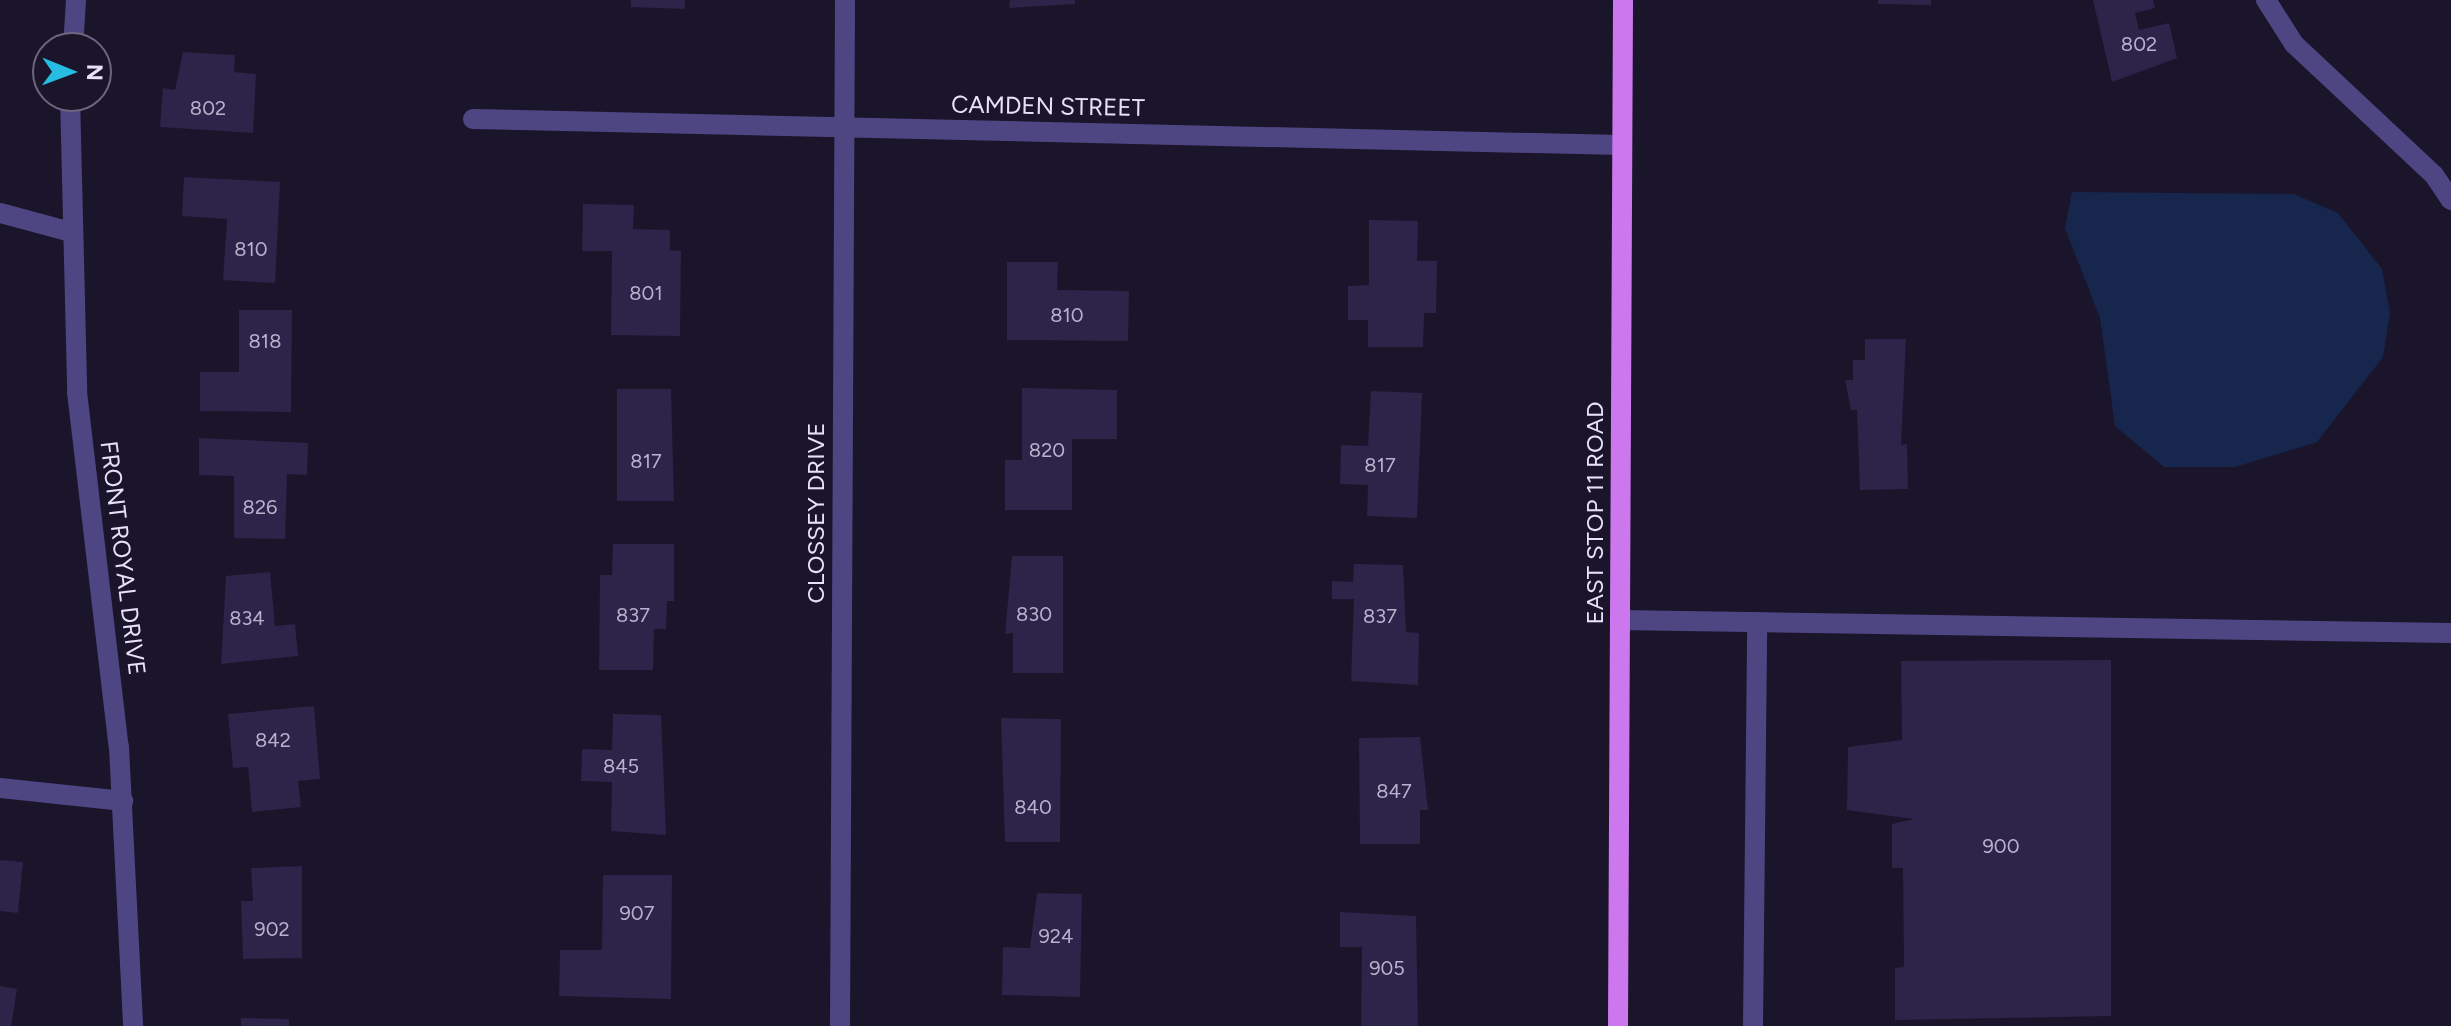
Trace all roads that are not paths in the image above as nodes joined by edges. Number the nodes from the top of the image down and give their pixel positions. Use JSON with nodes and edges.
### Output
{"nodes":[{"id":1,"x":76,"y":0,"type":"edge"},
{"id":2,"x":845,"y":0,"type":"edge"},
{"id":3,"x":1623,"y":0,"type":"edge"},
{"id":4,"x":2266,"y":0,"type":"edge"},
{"id":5,"x":74,"y":32,"type":"edge"},
{"id":6,"x":70,"y":112,"type":"edge"},
{"id":7,"x":473,"y":119,"type":"dead end"},
{"id":8,"x":844,"y":127,"type":"junction"},
{"id":9,"x":1622,"y":145,"type":"junction"},
{"id":10,"x":2451,"y":200,"type":"edge"},
{"id":11,"x":0,"y":213,"type":"edge"},
{"id":12,"x":71,"y":232,"type":"junction"},
{"id":13,"x":1620,"y":620,"type":"junction"},
{"id":14,"x":1757,"y":622,"type":"junction"},
{"id":15,"x":2451,"y":633,"type":"edge"},
{"id":16,"x":0,"y":788,"type":"edge"},
{"id":17,"x":123,"y":801,"type":"junction"},
{"id":18,"x":133,"y":1026,"type":"edge"},
{"id":19,"x":840,"y":1026,"type":"edge"},
{"id":20,"x":1618,"y":1026,"type":"edge"},
{"id":21,"x":1753,"y":1026,"type":"edge"}],
"edges":[{"from":1,"to":5,"type":"street"},
{"from":2,"to":8,"type":"street","name":"CLOSSEY DRIVE"},
{"from":3,"to":9,"type":"main road","name":"EAST STOP 11 ROAD"},
{"from":4,"to":10,"type":"street"},
{"from":6,"to":12,"type":"street","name":"FRONT ROYAL DRIVE"},
{"from":7,"to":8,"type":"street","name":"CAMDEN STREET"},
{"from":8,"to":9,"type":"street","name":"CAMDEN STREET"},
{"from":8,"to":19,"type":"street","name":"CLOSSEY DRIVE"},
{"from":9,"to":13,"type":"main road","name":"EAST STOP 11 ROAD"},
{"from":11,"to":12,"type":"street"},
{"from":12,"to":17,"type":"street","name":"FRONT ROYAL DRIVE"},
{"from":13,"to":14,"type":"street"},
{"from":13,"to":20,"type":"main road","name":"EAST STOP 11 ROAD"},
{"from":14,"to":15,"type":"street"},
{"from":14,"to":21,"type":"street"},
{"from":16,"to":17,"type":"street"},
{"from":17,"to":18,"type":"street","name":"FRONT ROYAL DRIVE"}]}
